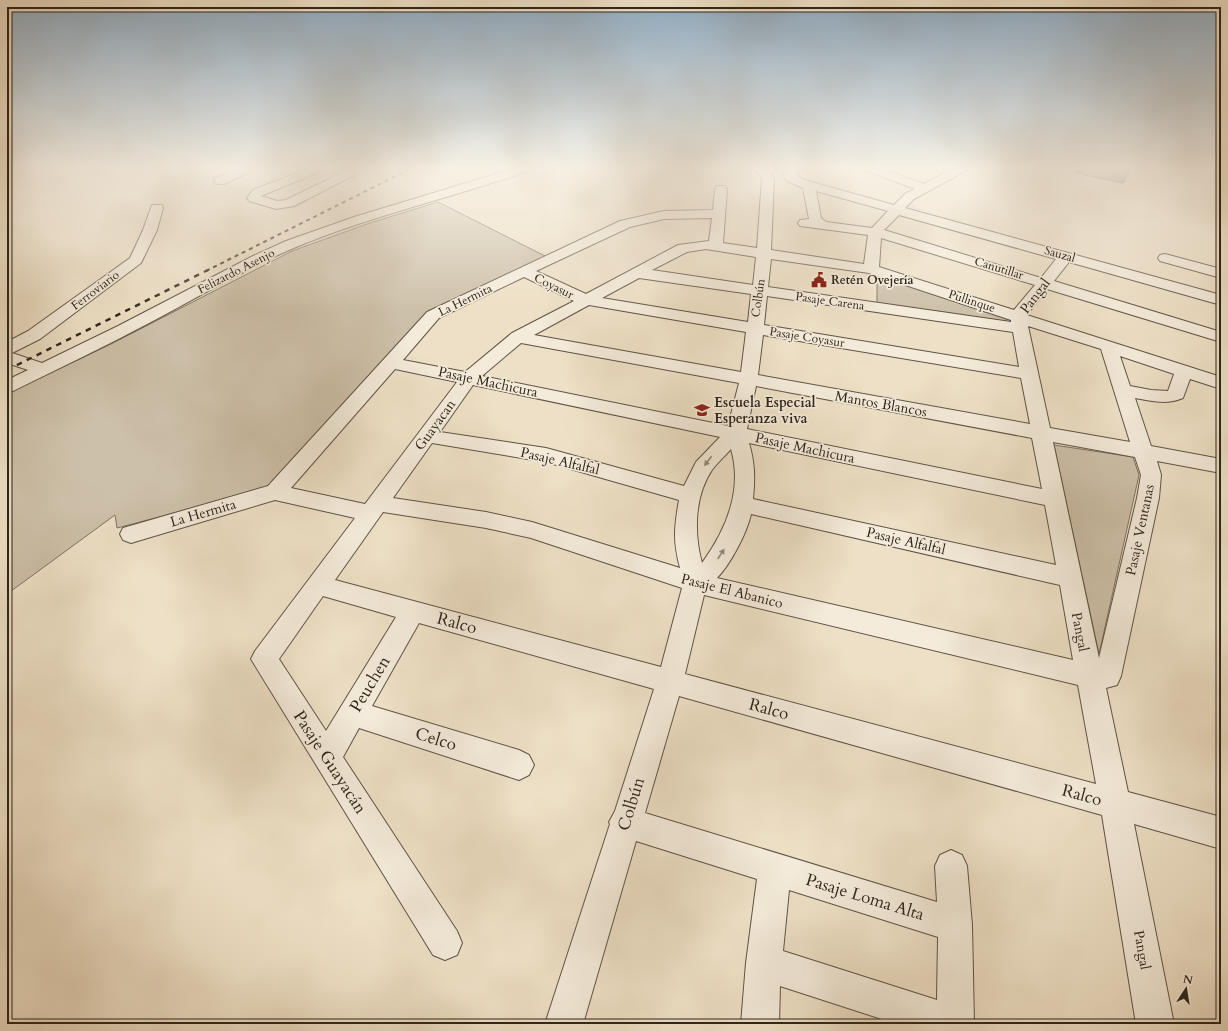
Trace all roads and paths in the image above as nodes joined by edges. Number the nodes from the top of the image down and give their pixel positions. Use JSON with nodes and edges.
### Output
{"nodes":[{"id":1,"x":154,"y":215,"type":"edge"},
{"id":2,"x":377,"y":215,"type":"edge"},
{"id":3,"x":659,"y":215,"type":"edge"},
{"id":4,"x":718,"y":215,"type":"edge"},
{"id":5,"x":766,"y":215,"type":"edge"},
{"id":6,"x":814,"y":215,"type":"edge"},
{"id":7,"x":892,"y":215,"type":"edge"},
{"id":8,"x":920,"y":215,"type":"edge"},
{"id":9,"x":804,"y":223,"type":"dead end"},
{"id":10,"x":821,"y":224,"type":"junction"},
{"id":11,"x":876,"y":232,"type":"junction"},
{"id":12,"x":716,"y":246,"type":"junction"},
{"id":13,"x":764,"y":253,"type":"junction"},
{"id":14,"x":1066,"y":256,"type":"junction"},
{"id":15,"x":1165,"y":258,"type":"dead end"},
{"id":16,"x":871,"y":269,"type":"junction"},
{"id":17,"x":524,"y":271,"type":"junction"},
{"id":18,"x":639,"y":273,"type":"junction"},
{"id":19,"x":1221,"y":274,"type":"edge"},
{"id":20,"x":1044,"y":282,"type":"junction"},
{"id":21,"x":759,"y":291,"type":"junction"},
{"id":22,"x":585,"y":300,"type":"junction"},
{"id":23,"x":1221,"y":300,"type":"edge"},
{"id":24,"x":1019,"y":322,"type":"junction"},
{"id":25,"x":754,"y":329,"type":"junction"},
{"id":26,"x":518,"y":337,"type":"junction"},
{"id":27,"x":1221,"y":337,"type":"edge"},
{"id":28,"x":1108,"y":346,"type":"junction"},
{"id":29,"x":7,"y":349,"type":"edge"},
{"id":30,"x":7,"y":357,"type":"edge"},
{"id":31,"x":392,"y":362,"type":"junction"},
{"id":32,"x":43,"y":369,"type":"junction"},
{"id":33,"x":1184,"y":370,"type":"junction"},
{"id":34,"x":1029,"y":374,"type":"junction"},
{"id":35,"x":468,"y":378,"type":"junction"},
{"id":36,"x":749,"y":379,"type":"junction"},
{"id":37,"x":1221,"y":383,"type":"edge"},
{"id":38,"x":7,"y":387,"type":"edge"},
{"id":39,"x":1123,"y":390,"type":"junction"},
{"id":40,"x":1040,"y":433,"type":"junction"},
{"id":41,"x":736,"y":434,"type":"junction"},
{"id":42,"x":427,"y":436,"type":"junction"},
{"id":43,"x":1144,"y":452,"type":"junction"},
{"id":44,"x":1221,"y":466,"type":"edge"},
{"id":45,"x":275,"y":492,"type":"junction"},
{"id":46,"x":690,"y":496,"type":"junction"},
{"id":47,"x":1054,"y":499,"type":"junction"},
{"id":48,"x":742,"y":504,"type":"junction"},
{"id":49,"x":373,"y":508,"type":"junction"},
{"id":50,"x":130,"y":534,"type":"dead end"},
{"id":51,"x":1069,"y":578,"type":"junction"},
{"id":52,"x":695,"y":583,"type":"junction"},
{"id":53,"x":318,"y":585,"type":"junction"},
{"id":54,"x":413,"y":611,"type":"junction"},
{"id":55,"x":1089,"y":676,"type":"junction"},
{"id":56,"x":670,"y":682,"type":"junction"},
{"id":57,"x":353,"y":713,"type":"junction"},
{"id":58,"x":327,"y":757,"type":"junction"},
{"id":59,"x":519,"y":765,"type":"dead end"},
{"id":60,"x":1115,"y":804,"type":"junction"},
{"id":61,"x":625,"y":822,"type":"junction"},
{"id":62,"x":1221,"y":833,"type":"edge"},
{"id":63,"x":951,"y":866,"type":"dead end"},
{"id":64,"x":775,"y":869,"type":"junction"},
{"id":65,"x":955,"y":925,"type":"junction"},
{"id":66,"x":445,"y":943,"type":"dead end"},
{"id":67,"x":764,"y":963,"type":"junction"},
{"id":68,"x":564,"y":1024,"type":"edge"},
{"id":69,"x":760,"y":1024,"type":"edge"},
{"id":70,"x":955,"y":1024,"type":"edge"},
{"id":71,"x":1156,"y":1024,"type":"edge"}],
"edges":[{"from":1,"to":29,"type":"street","name":"Ferroviario"},
{"from":2,"to":32,"type":"street","name":"Felizardo Asenjo"},
{"from":3,"to":17,"type":"street","name":"La Hermita"},
{"from":4,"to":12,"type":"street"},
{"from":5,"to":13,"type":"street","name":"Colbún"},
{"from":6,"to":10,"type":"street"},
{"from":7,"to":11,"type":"street"},
{"from":8,"to":14,"type":"street","name":"Sauzal"},
{"from":9,"to":10,"type":"street","name":"Canutillar"},
{"from":10,"to":11,"type":"street","name":"Canutillar"},
{"from":11,"to":16,"type":"street"},
{"from":11,"to":20,"type":"street","name":"Canutillar"},
{"from":12,"to":13,"type":"street","name":"Pullinque"},
{"from":12,"to":18,"type":"street","name":"Guayacan"},
{"from":13,"to":16,"type":"street","name":"Pullinque"},
{"from":13,"to":21,"type":"street","name":"Colbún"},
{"from":14,"to":20,"type":"street","name":"Pangal"},
{"from":14,"to":23,"type":"street","name":"Sauzal"},
{"from":15,"to":19,"type":"street"},
{"from":16,"to":24,"type":"street","name":"Pullinque"},
{"from":17,"to":22,"type":"street","name":"Coyasur"},
{"from":17,"to":31,"type":"street","name":"La Hermita"},
{"from":18,"to":21,"type":"street","name":"Pasaje Carena"},
{"from":18,"to":22,"type":"street","name":"Guayacan"},
{"from":20,"to":24,"type":"street","name":"Pangal"},
{"from":20,"to":27,"type":"street","name":"Canutillar"},
{"from":21,"to":24,"type":"street","name":"Pasaje Carena"},
{"from":21,"to":25,"type":"street","name":"Colbún"},
{"from":22,"to":25,"type":"street","name":"Pasaje Coyasur"},
{"from":22,"to":26,"type":"street","name":"Guayacan"},
{"from":24,"to":28,"type":"street","name":"Pullinque"},
{"from":24,"to":34,"type":"street","name":"Pangal"},
{"from":25,"to":34,"type":"street","name":"Pasaje Coyasur"},
{"from":25,"to":36,"type":"street","name":"Colbún"},
{"from":26,"to":35,"type":"street","name":"Guayacan"},
{"from":26,"to":36,"type":"street","name":"Mantos Blancos"},
{"from":28,"to":33,"type":"street","name":"Pullinque"},
{"from":28,"to":39,"type":"street","name":"Pasaje Ventanas"},
{"from":30,"to":32,"type":"street"},
{"from":31,"to":35,"type":"street","name":"Pasaje Machicura"},
{"from":31,"to":45,"type":"street","name":"La Hermita"},
{"from":32,"to":38,"type":"street","name":"Felizardo Asenjo"},
{"from":33,"to":37,"type":"street","name":"Pullinque"},
{"from":33,"to":39,"type":"street"},
{"from":34,"to":40,"type":"street","name":"Pangal"},
{"from":35,"to":41,"type":"street","name":"Pasaje Machicura"},
{"from":35,"to":42,"type":"street","name":"Guayacan"},
{"from":36,"to":40,"type":"street","name":"Mantos Blancos"},
{"from":36,"to":41,"type":"street","name":"Colbún"},
{"from":39,"to":43,"type":"street","name":"Pasaje Ventanas"},
{"from":40,"to":43,"type":"street","name":"Mantos Blancos"},
{"from":40,"to":47,"type":"street","name":"Pangal"},
{"from":41,"to":46,"type":"street","name":"Colbún","one_way":true},
{"from":41,"to":47,"type":"street","name":"Pasaje Machicura"},
{"from":41,"to":48,"type":"street"},
{"from":42,"to":46,"type":"street","name":"Pasaje Alfalfal"},
{"from":42,"to":49,"type":"street","name":"Guayacan"},
{"from":43,"to":44,"type":"street","name":"Mantos Blancos"},
{"from":43,"to":55,"type":"street","name":"Pasaje Ventanas"},
{"from":45,"to":49,"type":"street","name":"La Hermita"},
{"from":45,"to":50,"type":"street","name":"La Hermita"},
{"from":46,"to":52,"type":"street","name":"Colbún"},
{"from":47,"to":51,"type":"street","name":"Pangal"},
{"from":48,"to":51,"type":"street","name":"Pasaje Alfalfal"},
{"from":52,"to":48,"type":"street","one_way":true},
{"from":49,"to":52,"type":"street","name":"Pasaje El Abanico"},
{"from":49,"to":53,"type":"street","name":"Guayacan"},
{"from":51,"to":55,"type":"street","name":"Pangal"},
{"from":52,"to":55,"type":"street","name":"Pasaje El Abanico"},
{"from":52,"to":56,"type":"street","name":"Colbún"},
{"from":53,"to":54,"type":"street","name":"Ralco"},
{"from":53,"to":58,"type":"street","name":"Pasaje Guayacán"},
{"from":54,"to":56,"type":"street","name":"Ralco"},
{"from":54,"to":57,"type":"street","name":"Peuchen"},
{"from":55,"to":60,"type":"street","name":"Pangal"},
{"from":56,"to":60,"type":"street","name":"Ralco"},
{"from":56,"to":61,"type":"street","name":"Colbún"},
{"from":57,"to":58,"type":"street","name":"Peuchen"},
{"from":57,"to":59,"type":"street","name":"Celco"},
{"from":58,"to":66,"type":"street","name":"Pasaje Guayacán"},
{"from":60,"to":62,"type":"street","name":"Ralco"},
{"from":60,"to":71,"type":"street","name":"Pangal"},
{"from":61,"to":64,"type":"street","name":"Pasaje Loma Alta"},
{"from":61,"to":68,"type":"street","name":"Colbún"},
{"from":63,"to":65,"type":"street"},
{"from":64,"to":65,"type":"street","name":"Pasaje Loma Alta"},
{"from":64,"to":67,"type":"street"},
{"from":65,"to":70,"type":"street"},
{"from":67,"to":69,"type":"street"},
{"from":67,"to":70,"type":"street"}]}
